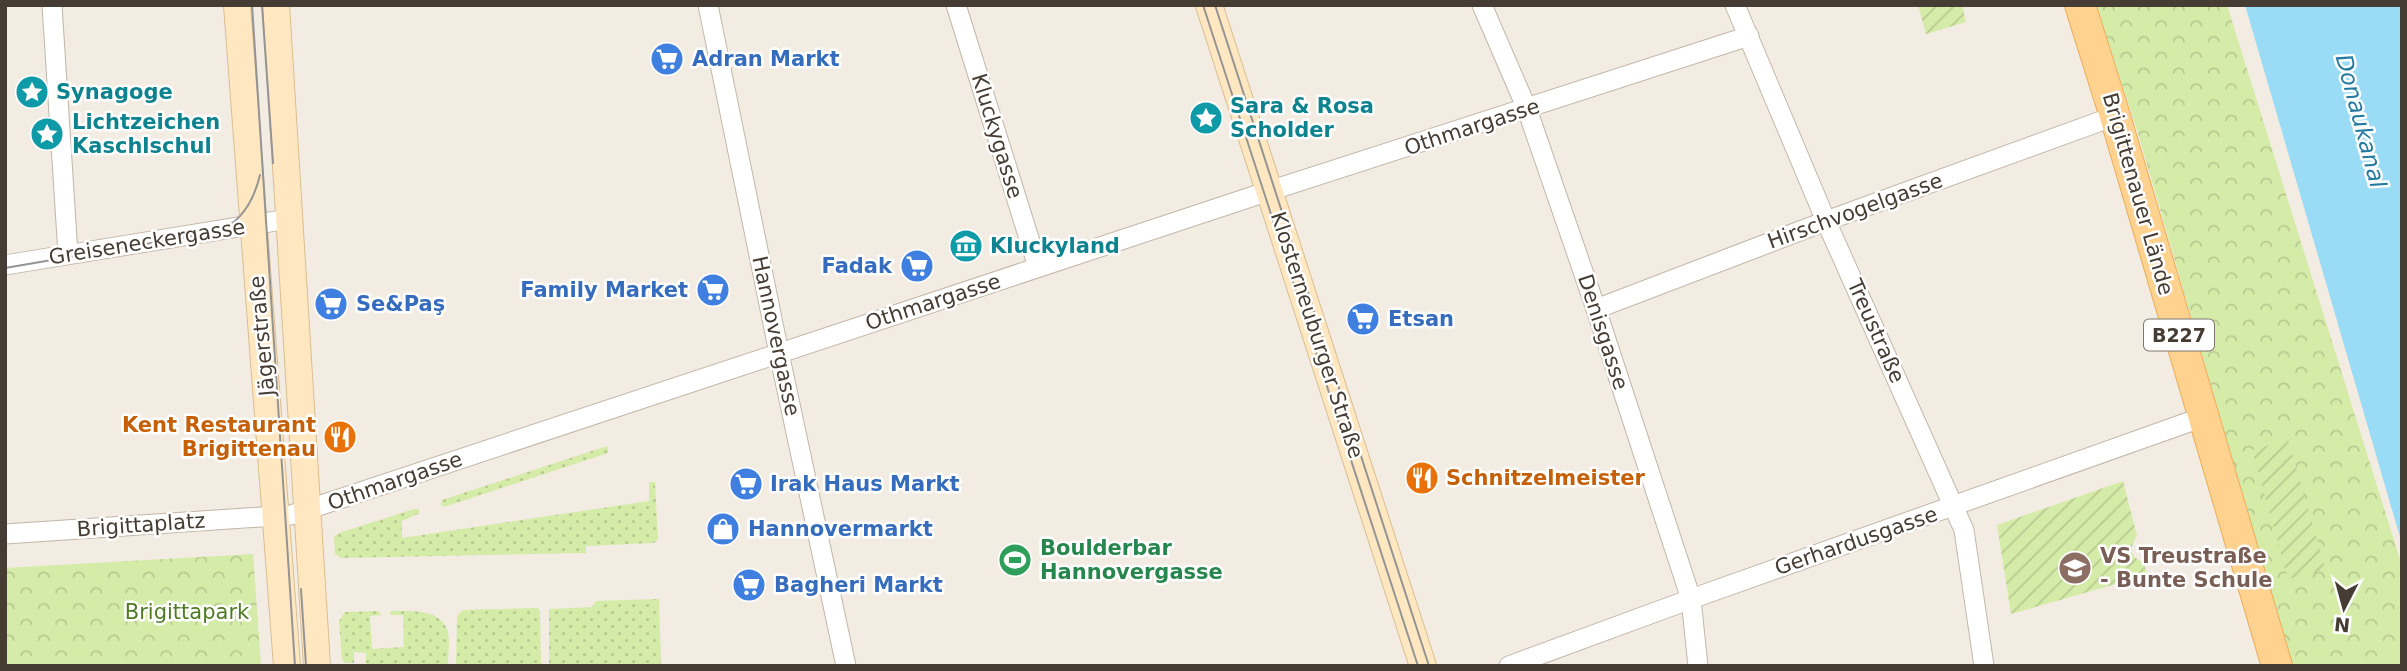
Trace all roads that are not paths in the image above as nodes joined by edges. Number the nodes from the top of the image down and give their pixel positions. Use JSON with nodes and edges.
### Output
{"nodes":[{"id":1,"x":52,"y":5,"type":"edge"},
{"id":2,"x":237,"y":5,"type":"edge"},
{"id":3,"x":276,"y":5,"type":"edge"},
{"id":4,"x":708,"y":5,"type":"edge"},
{"id":5,"x":956,"y":5,"type":"edge"},
{"id":6,"x":1209,"y":5,"type":"edge"},
{"id":7,"x":1482,"y":5,"type":"edge"},
{"id":8,"x":1735,"y":5,"type":"edge"},
{"id":9,"x":2080,"y":5,"type":"edge"},
{"id":10,"x":1749,"y":36,"type":"junction"},
{"id":11,"x":1527,"y":109,"type":"junction"},
{"id":12,"x":2115,"y":116,"type":"junction"},
{"id":13,"x":1271,"y":191,"type":"junction"},
{"id":14,"x":288,"y":219,"type":"junction"},
{"id":15,"x":1826,"y":221,"type":"junction"},
{"id":16,"x":253,"y":226,"type":"junction"},
{"id":17,"x":68,"y":254,"type":"junction"},
{"id":18,"x":5,"y":265,"type":"edge"},
{"id":19,"x":1038,"y":267,"type":"junction"},
{"id":20,"x":1596,"y":309,"type":"junction"},
{"id":21,"x":779,"y":353,"type":"junction"},
{"id":22,"x":2203,"y":417,"type":"junction"},
{"id":23,"x":1954,"y":507,"type":"junction"},
{"id":24,"x":306,"y":510,"type":"junction"},
{"id":25,"x":276,"y":516,"type":"junction"},
{"id":26,"x":5,"y":534,"type":"edge"},
{"id":27,"x":1691,"y":599,"type":"junction"},
{"id":28,"x":288,"y":666,"type":"edge"},
{"id":29,"x":317,"y":666,"type":"edge"},
{"id":30,"x":846,"y":666,"type":"edge"},
{"id":31,"x":1423,"y":666,"type":"edge"},
{"id":32,"x":1509,"y":666,"type":"edge"},
{"id":33,"x":1698,"y":666,"type":"edge"},
{"id":34,"x":1984,"y":666,"type":"edge"},
{"id":35,"x":2277,"y":666,"type":"edge"}],
"edges":[{"from":1,"to":17,"type":"street"},
{"from":2,"to":16,"type":"main road","name":"Jägerstraße"},
{"from":3,"to":14,"type":"main road","name":"Jägerstraße"},
{"from":4,"to":21,"type":"street","name":"Hannovergasse"},
{"from":5,"to":19,"type":"street","name":"Kluckygasse"},
{"from":6,"to":13,"type":"main road","name":"Klosterneuburger Straße"},
{"from":7,"to":11,"type":"street","name":"Denisgasse"},
{"from":8,"to":10,"type":"street","name":"Treustraße"},
{"from":9,"to":12,"type":"main road","name":"Brigittenauer Lände","number":"B227"},
{"from":10,"to":11,"type":"street","name":"Othmargasse"},
{"from":10,"to":15,"type":"street","name":"Treustraße"},
{"from":11,"to":13,"type":"street","name":"Othmargasse"},
{"from":11,"to":20,"type":"street","name":"Denisgasse"},
{"from":12,"to":15,"type":"street","name":"Hirschvogelgasse"},
{"from":12,"to":22,"type":"main road","name":"Brigittenauer Lände","number":"B227"},
{"from":13,"to":19,"type":"street","name":"Othmargasse"},
{"from":13,"to":31,"type":"main road","name":"Klosterneuburger Straße"},
{"from":14,"to":16,"type":"street","name":"Greiseneckergasse"},
{"from":14,"to":24,"type":"main road","name":"Jägerstraße"},
{"from":15,"to":20,"type":"street","name":"Hirschvogelgasse"},
{"from":15,"to":23,"type":"street","name":"Treustraße"},
{"from":16,"to":17,"type":"street","name":"Greiseneckergasse"},
{"from":16,"to":25,"type":"main road","name":"Jägerstraße"},
{"from":17,"to":18,"type":"street","name":"Greiseneckergasse"},
{"from":19,"to":21,"type":"street","name":"Othmargasse"},
{"from":20,"to":27,"type":"street","name":"Denisgasse"},
{"from":21,"to":24,"type":"street","name":"Othmargasse"},
{"from":21,"to":30,"type":"street","name":"Hannovergasse"},
{"from":22,"to":23,"type":"street","name":"Gerhardusgasse"},
{"from":22,"to":35,"type":"main road","name":"Brigittenauer Lände","number":"B227"},
{"from":23,"to":27,"type":"street","name":"Gerhardusgasse"},
{"from":23,"to":34,"type":"street","name":"Treustraße"},
{"from":24,"to":25,"type":"street","name":"Othmargasse"},
{"from":24,"to":29,"type":"main road","name":"Jägerstraße"},
{"from":25,"to":26,"type":"street","name":"Brigittaplatz"},
{"from":25,"to":28,"type":"main road","name":"Jägerstraße"},
{"from":27,"to":32,"type":"street","name":"Gerhardusgasse"},
{"from":27,"to":33,"type":"street","name":"Denisgasse"}]}
